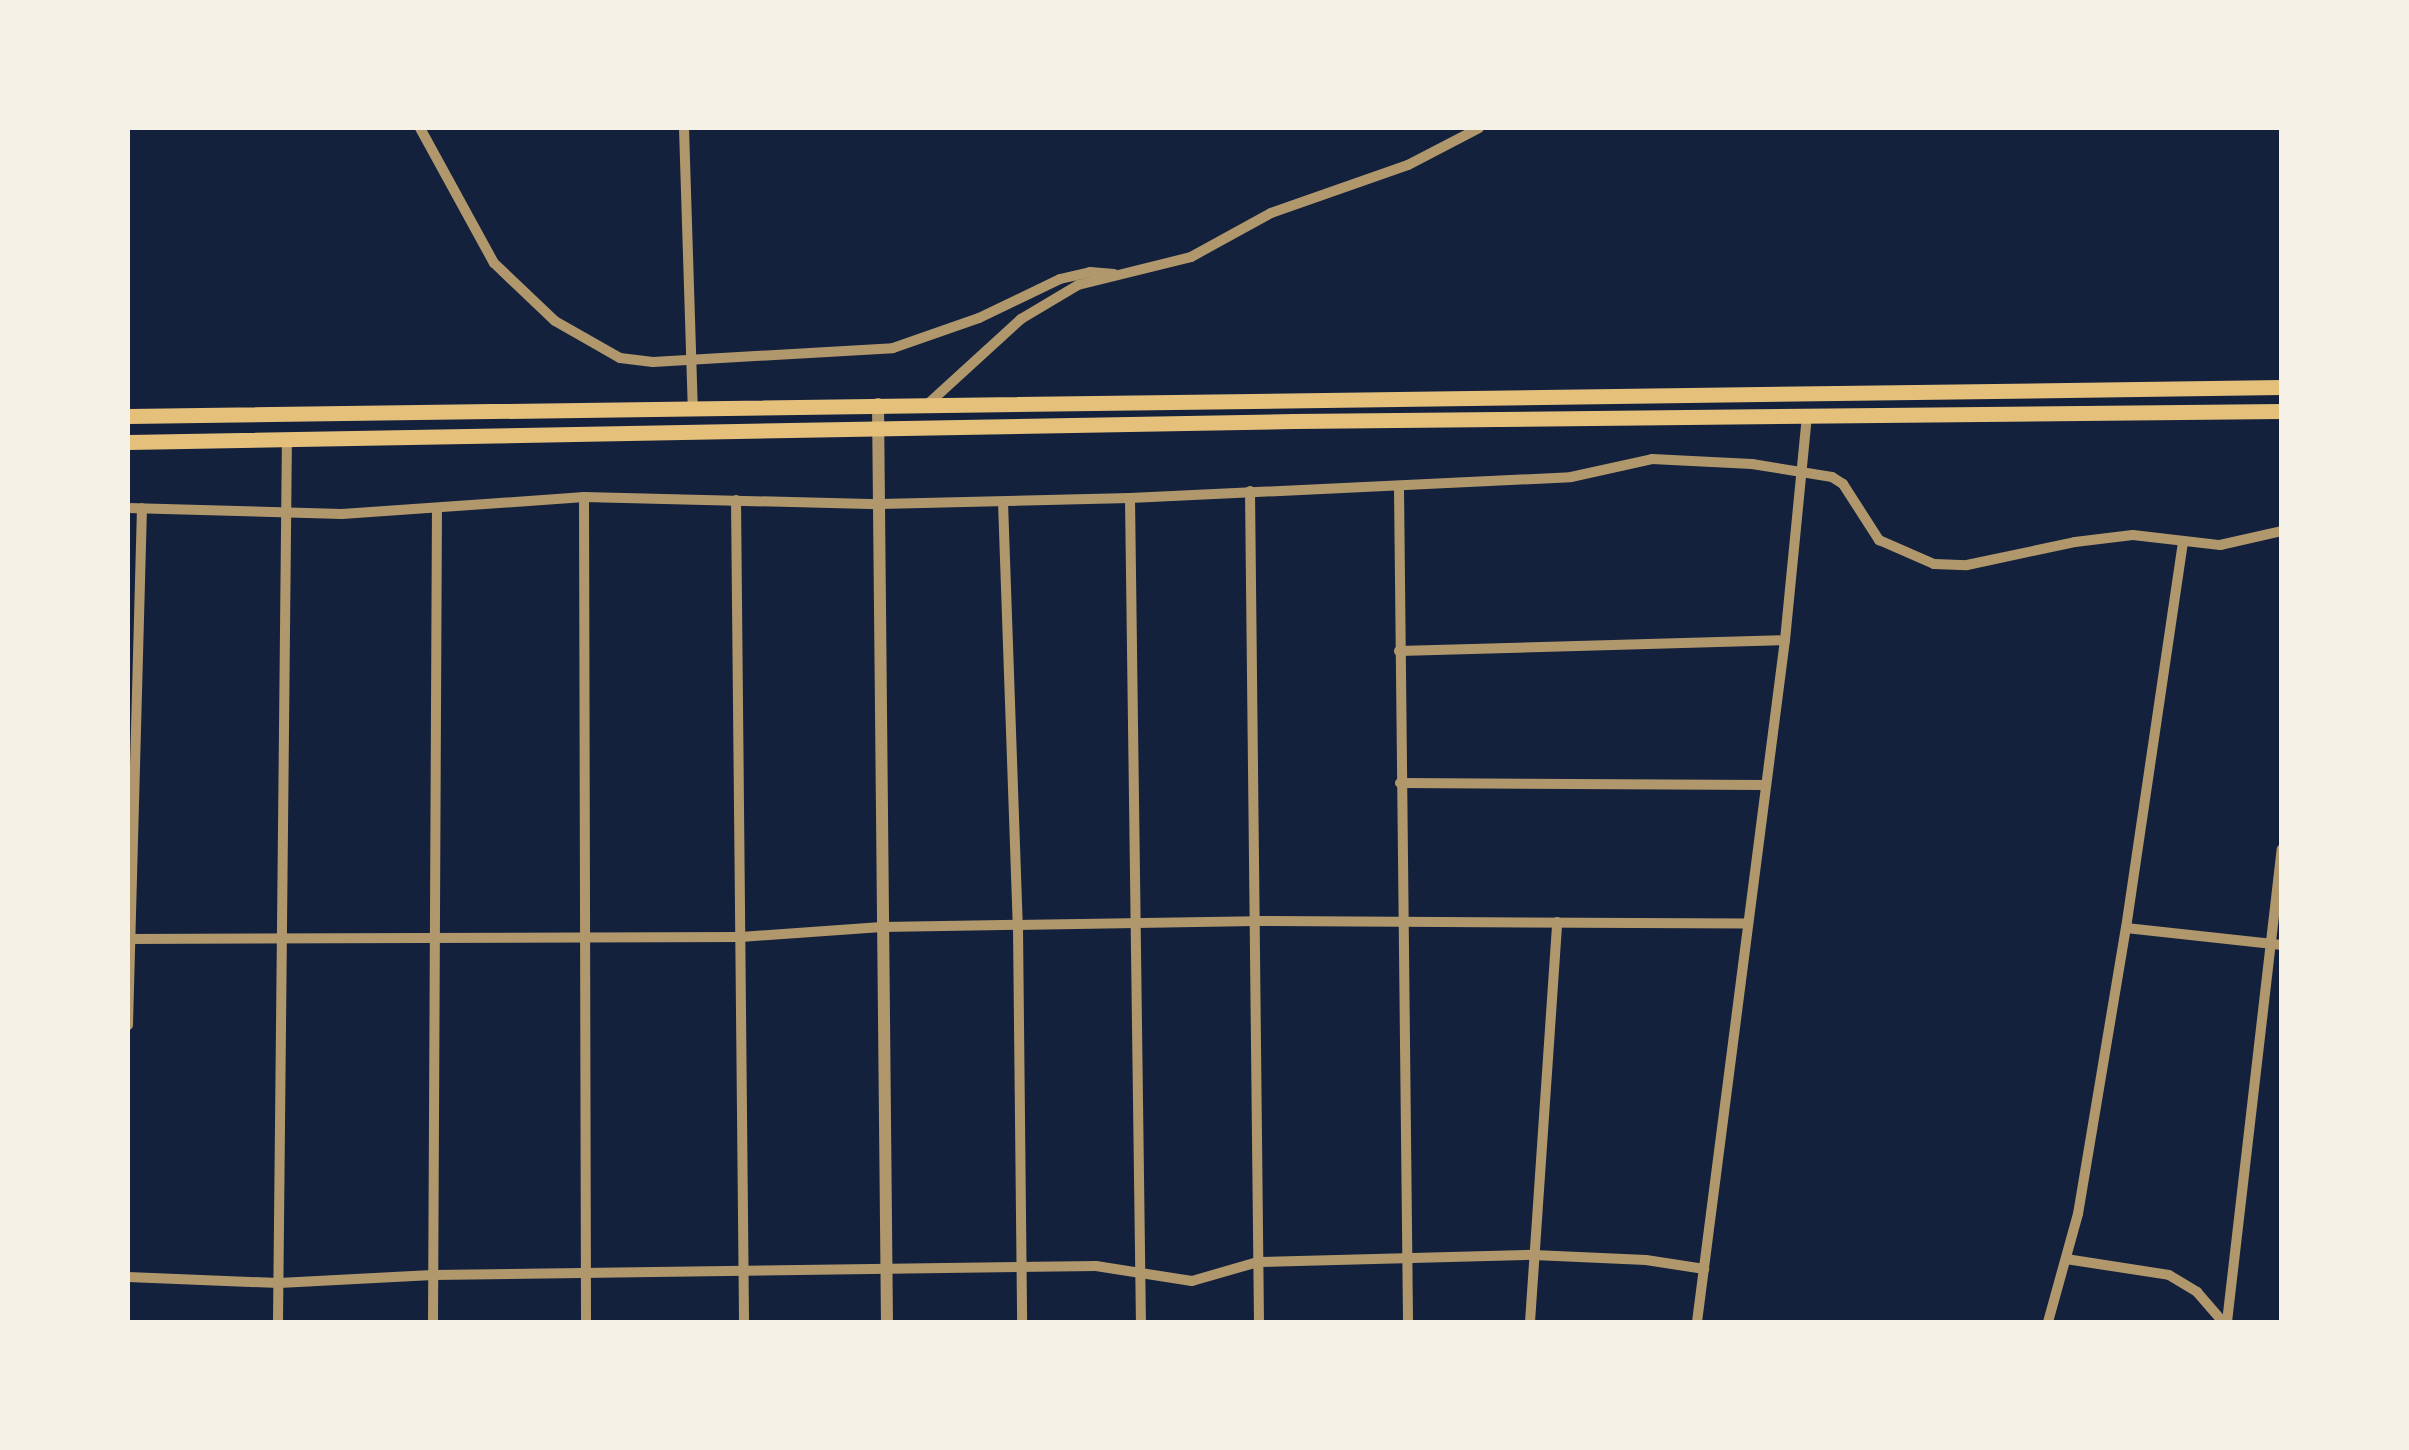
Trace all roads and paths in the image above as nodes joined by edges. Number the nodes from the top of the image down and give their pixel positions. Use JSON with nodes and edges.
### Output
{"nodes":[{"id":1,"x":420,"y":128,"type":"edge"},
{"id":2,"x":684,"y":128,"type":"edge"},
{"id":3,"x":1479,"y":128,"type":"edge"},
{"id":4,"x":1114,"y":274,"type":"junction"},
{"id":5,"x":689,"y":358,"type":"junction"},
{"id":6,"x":2282,"y":387,"type":"edge"},
{"id":7,"x":929,"y":403,"type":"junction"},
{"id":8,"x":878,"y":404,"type":"junction"},
{"id":9,"x":692,"y":407,"type":"junction"},
{"id":10,"x":2282,"y":411,"type":"edge"},
{"id":11,"x":128,"y":416,"type":"edge"},
{"id":12,"x":1807,"y":416,"type":"junction"},
{"id":13,"x":879,"y":428,"type":"junction"},
{"id":14,"x":286,"y":438,"type":"junction"},
{"id":15,"x":128,"y":442,"type":"edge"},
{"id":16,"x":1804,"y":472,"type":"junction"},
{"id":17,"x":1398,"y":488,"type":"junction"},
{"id":18,"x":1250,"y":491,"type":"junction"},
{"id":19,"x":584,"y":497,"type":"junction"},
{"id":20,"x":1130,"y":498,"type":"junction"},
{"id":21,"x":736,"y":500,"type":"junction"},
{"id":22,"x":1003,"y":502,"type":"junction"},
{"id":23,"x":880,"y":504,"type":"junction"},
{"id":24,"x":128,"y":508,"type":"edge"},
{"id":25,"x":142,"y":508,"type":"junction"},
{"id":26,"x":437,"y":509,"type":"junction"},
{"id":27,"x":288,"y":513,"type":"junction"},
{"id":28,"x":2282,"y":531,"type":"edge"},
{"id":29,"x":2183,"y":543,"type":"junction"},
{"id":30,"x":1785,"y":640,"type":"junction"},
{"id":31,"x":1399,"y":651,"type":"junction"},
{"id":32,"x":1400,"y":783,"type":"junction"},
{"id":33,"x":1766,"y":784,"type":"junction"},
{"id":34,"x":2282,"y":849,"type":"edge"},
{"id":35,"x":1256,"y":922,"type":"junction"},
{"id":36,"x":1403,"y":922,"type":"junction"},
{"id":37,"x":1558,"y":922,"type":"junction"},
{"id":38,"x":1748,"y":924,"type":"junction"},
{"id":39,"x":1135,"y":926,"type":"junction"},
{"id":40,"x":882,"y":927,"type":"junction"},
{"id":41,"x":1018,"y":928,"type":"junction"},
{"id":42,"x":2126,"y":928,"type":"junction"},
{"id":43,"x":282,"y":937,"type":"junction"},
{"id":44,"x":742,"y":937,"type":"junction"},
{"id":45,"x":582,"y":938,"type":"junction"},
{"id":46,"x":128,"y":939,"type":"edge"},
{"id":47,"x":434,"y":940,"type":"junction"},
{"id":48,"x":2276,"y":945,"type":"edge"},
{"id":49,"x":128,"y":1025,"type":"edge"},
{"id":50,"x":1534,"y":1256,"type":"junction"},
{"id":51,"x":2066,"y":1258,"type":"junction"},
{"id":52,"x":1408,"y":1259,"type":"junction"},
{"id":53,"x":1258,"y":1262,"type":"junction"},
{"id":54,"x":1022,"y":1268,"type":"junction"},
{"id":55,"x":887,"y":1269,"type":"junction"},
{"id":56,"x":1704,"y":1269,"type":"junction"},
{"id":57,"x":743,"y":1270,"type":"junction"},
{"id":58,"x":1140,"y":1272,"type":"junction"},
{"id":59,"x":586,"y":1273,"type":"junction"},
{"id":60,"x":434,"y":1275,"type":"junction"},
{"id":61,"x":128,"y":1276,"type":"edge"},
{"id":62,"x":279,"y":1283,"type":"junction"},
{"id":63,"x":278,"y":1322,"type":"edge"},
{"id":64,"x":433,"y":1322,"type":"edge"},
{"id":65,"x":586,"y":1322,"type":"edge"},
{"id":66,"x":744,"y":1322,"type":"edge"},
{"id":67,"x":887,"y":1322,"type":"edge"},
{"id":68,"x":1022,"y":1322,"type":"edge"},
{"id":69,"x":1141,"y":1322,"type":"edge"},
{"id":70,"x":1260,"y":1322,"type":"edge"},
{"id":71,"x":1408,"y":1322,"type":"edge"},
{"id":72,"x":1530,"y":1322,"type":"edge"},
{"id":73,"x":1696,"y":1322,"type":"edge"},
{"id":74,"x":2048,"y":1322,"type":"edge"},
{"id":75,"x":2225,"y":1322,"type":"edge"}],
"edges":[{"from":1,"to":5,"type":"street"},
{"from":2,"to":5,"type":"street"},
{"from":3,"to":4,"type":"street"},
{"from":4,"to":5,"type":"street"},
{"from":4,"to":7,"type":"street"},
{"from":5,"to":9,"type":"street"},
{"from":6,"to":7,"type":"highway"},
{"from":7,"to":8,"type":"highway"},
{"from":8,"to":9,"type":"highway"},
{"from":8,"to":13,"type":"street"},
{"from":9,"to":11,"type":"highway"},
{"from":10,"to":12,"type":"highway"},
{"from":12,"to":13,"type":"highway"},
{"from":12,"to":16,"type":"street"},
{"from":13,"to":14,"type":"highway"},
{"from":13,"to":23,"type":"street"},
{"from":14,"to":15,"type":"highway"},
{"from":14,"to":27,"type":"street"},
{"from":16,"to":17,"type":"street"},
{"from":16,"to":29,"type":"street"},
{"from":16,"to":30,"type":"street"},
{"from":17,"to":18,"type":"street"},
{"from":17,"to":31,"type":"street"},
{"from":18,"to":20,"type":"street"},
{"from":18,"to":35,"type":"street"},
{"from":19,"to":21,"type":"street"},
{"from":19,"to":26,"type":"street"},
{"from":19,"to":45,"type":"street"},
{"from":20,"to":22,"type":"street"},
{"from":20,"to":39,"type":"street"},
{"from":21,"to":23,"type":"street"},
{"from":21,"to":44,"type":"street"},
{"from":22,"to":23,"type":"street"},
{"from":22,"to":41,"type":"street"},
{"from":23,"to":40,"type":"street"},
{"from":24,"to":25,"type":"street"},
{"from":25,"to":27,"type":"street"},
{"from":25,"to":46,"type":"street"},
{"from":26,"to":27,"type":"street"},
{"from":26,"to":47,"type":"street"},
{"from":27,"to":43,"type":"street"},
{"from":28,"to":29,"type":"street"},
{"from":29,"to":42,"type":"street"},
{"from":30,"to":31,"type":"street"},
{"from":30,"to":33,"type":"street"},
{"from":31,"to":32,"type":"street"},
{"from":32,"to":33,"type":"street"},
{"from":32,"to":36,"type":"street"},
{"from":33,"to":38,"type":"street"},
{"from":34,"to":48,"type":"street"},
{"from":35,"to":36,"type":"street"},
{"from":35,"to":39,"type":"street"},
{"from":35,"to":53,"type":"street"},
{"from":36,"to":37,"type":"street"},
{"from":36,"to":52,"type":"street"},
{"from":37,"to":38,"type":"street"},
{"from":37,"to":50,"type":"street"},
{"from":38,"to":56,"type":"street"},
{"from":39,"to":41,"type":"street"},
{"from":39,"to":58,"type":"street"},
{"from":40,"to":41,"type":"street"},
{"from":40,"to":44,"type":"street"},
{"from":40,"to":55,"type":"street"},
{"from":41,"to":54,"type":"street"},
{"from":42,"to":48,"type":"street"},
{"from":42,"to":51,"type":"street"},
{"from":43,"to":46,"type":"street"},
{"from":43,"to":47,"type":"street"},
{"from":43,"to":62,"type":"street"},
{"from":44,"to":45,"type":"street"},
{"from":44,"to":57,"type":"street"},
{"from":45,"to":47,"type":"street"},
{"from":45,"to":59,"type":"street"},
{"from":46,"to":49,"type":"street"},
{"from":47,"to":60,"type":"street"},
{"from":48,"to":75,"type":"street"},
{"from":50,"to":52,"type":"street"},
{"from":50,"to":56,"type":"street"},
{"from":50,"to":72,"type":"street"},
{"from":51,"to":74,"type":"street"},
{"from":51,"to":75,"type":"street"},
{"from":52,"to":53,"type":"street"},
{"from":52,"to":71,"type":"street"},
{"from":53,"to":58,"type":"street"},
{"from":53,"to":70,"type":"street"},
{"from":54,"to":55,"type":"street"},
{"from":54,"to":58,"type":"street"},
{"from":54,"to":68,"type":"street"},
{"from":55,"to":57,"type":"street"},
{"from":55,"to":67,"type":"street"},
{"from":56,"to":73,"type":"street"},
{"from":57,"to":59,"type":"street"},
{"from":57,"to":66,"type":"street"},
{"from":58,"to":69,"type":"street"},
{"from":59,"to":60,"type":"street"},
{"from":59,"to":65,"type":"street"},
{"from":60,"to":62,"type":"street"},
{"from":60,"to":64,"type":"street"},
{"from":61,"to":62,"type":"street"},
{"from":62,"to":63,"type":"street"}]}
